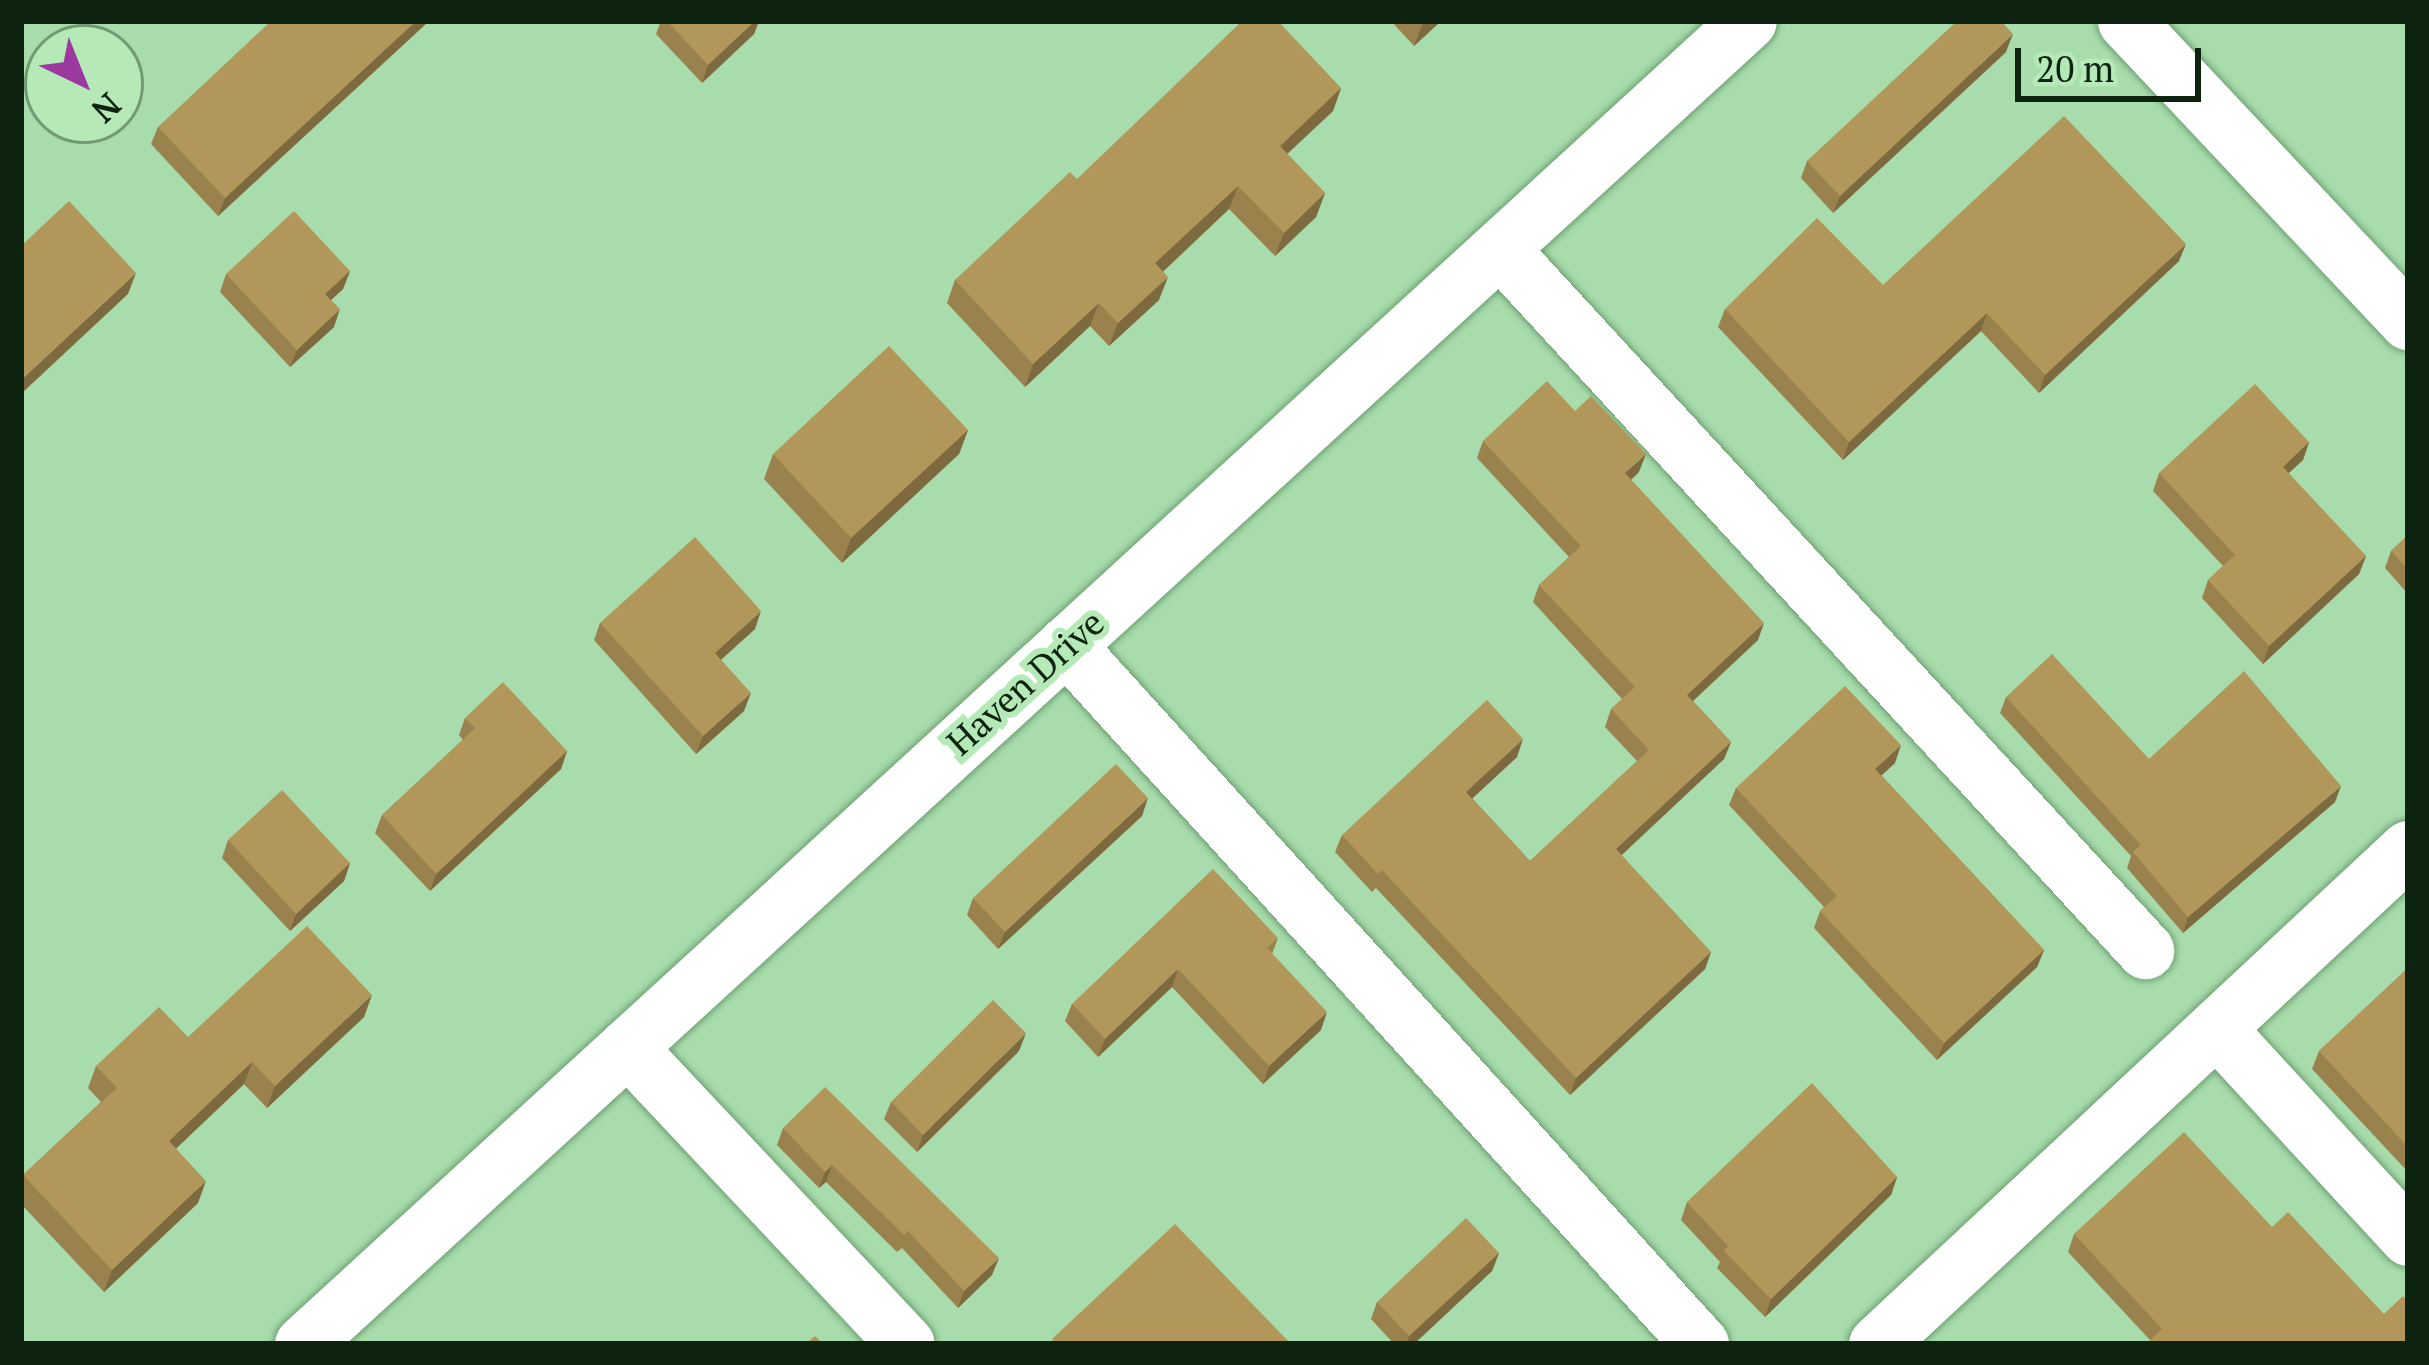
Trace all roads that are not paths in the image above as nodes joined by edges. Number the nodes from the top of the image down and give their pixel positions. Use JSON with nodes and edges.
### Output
{"nodes":[{"id":1,"x":1748,"y":21,"type":"edge"},
{"id":2,"x":2126,"y":21,"type":"edge"},
{"id":3,"x":1500,"y":249,"type":"junction"},
{"id":4,"x":2408,"y":321,"type":"edge"},
{"id":5,"x":1066,"y":645,"type":"junction"},
{"id":6,"x":2408,"y":849,"type":"edge"},
{"id":7,"x":2145,"y":950,"type":"dead end"},
{"id":8,"x":2216,"y":1028,"type":"junction"},
{"id":9,"x":627,"y":1047,"type":"junction"},
{"id":10,"x":2408,"y":1238,"type":"edge"},
{"id":11,"x":303,"y":1344,"type":"edge"},
{"id":12,"x":906,"y":1344,"type":"edge"},
{"id":13,"x":1700,"y":1344,"type":"edge"},
{"id":14,"x":1877,"y":1344,"type":"edge"}],
"edges":[{"from":1,"to":3,"type":"street","name":"Haven Drive"},
{"from":2,"to":4,"type":"street"},
{"from":3,"to":5,"type":"street","name":"Haven Drive"},
{"from":3,"to":7,"type":"street"},
{"from":5,"to":9,"type":"street","name":"Haven Drive"},
{"from":5,"to":13,"type":"street"},
{"from":6,"to":8,"type":"street"},
{"from":8,"to":10,"type":"street"},
{"from":8,"to":14,"type":"street"},
{"from":9,"to":11,"type":"street","name":"Haven Drive"},
{"from":9,"to":12,"type":"street"}]}
